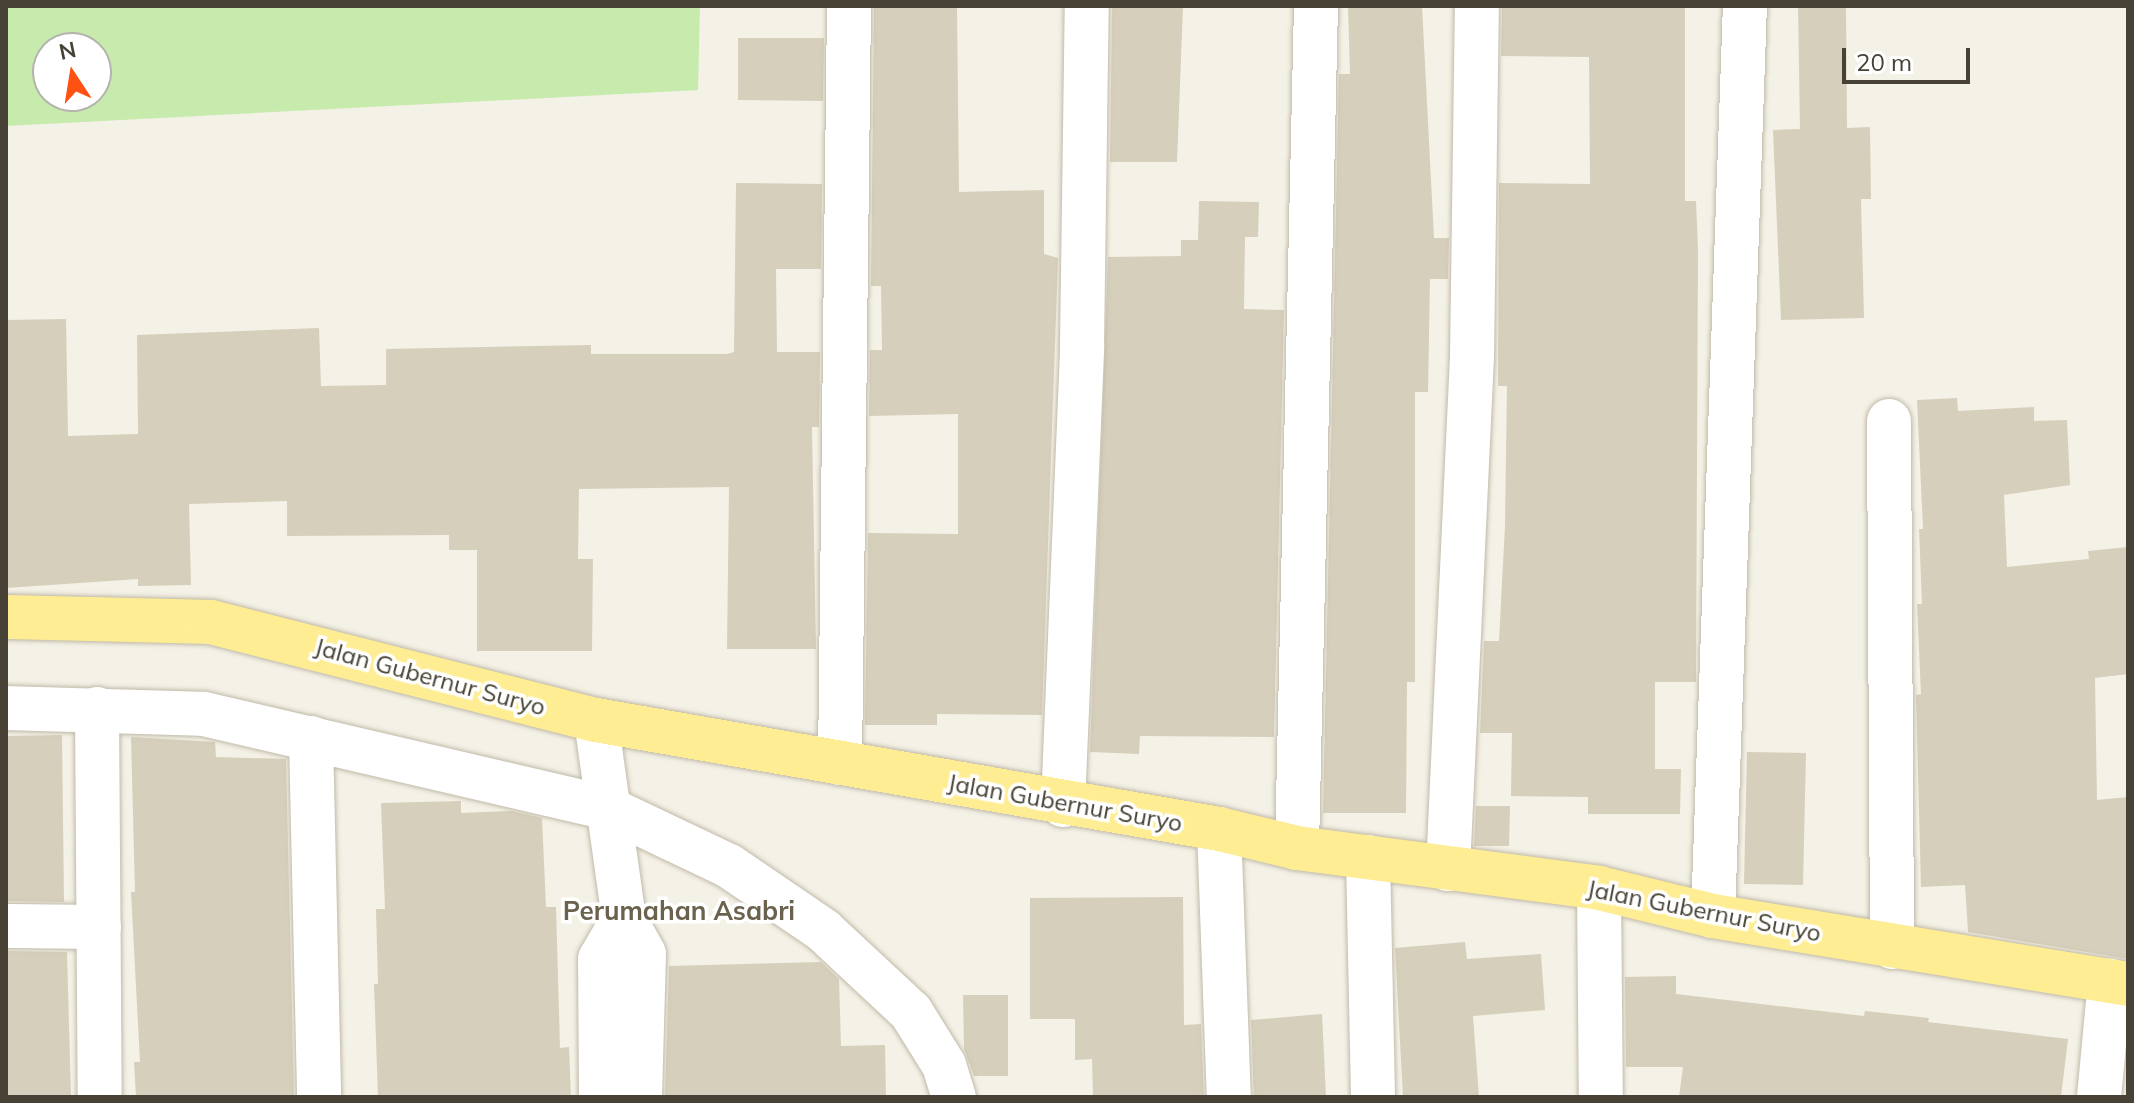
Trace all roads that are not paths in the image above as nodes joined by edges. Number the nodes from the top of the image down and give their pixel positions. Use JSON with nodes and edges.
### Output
{"nodes":[{"id":1,"x":849,"y":6,"type":"edge"},
{"id":2,"x":1087,"y":6,"type":"edge"},
{"id":3,"x":1316,"y":6,"type":"edge"},
{"id":4,"x":1477,"y":6,"type":"edge"},
{"id":5,"x":1745,"y":6,"type":"edge"},
{"id":6,"x":1889,"y":421,"type":"dead end"},
{"id":7,"x":6,"y":617,"type":"edge"},
{"id":8,"x":6,"y":708,"type":"edge"},
{"id":9,"x":97,"y":709,"type":"junction"},
{"id":10,"x":596,"y":720,"type":"junction"},
{"id":11,"x":311,"y":738,"type":"junction"},
{"id":12,"x":840,"y":763,"type":"junction"},
{"id":13,"x":1063,"y":805,"type":"junction"},
{"id":14,"x":605,"y":807,"type":"junction"},
{"id":15,"x":1219,"y":829,"type":"junction"},
{"id":16,"x":1297,"y":848,"type":"junction"},
{"id":17,"x":1368,"y":857,"type":"junction"},
{"id":18,"x":1448,"y":869,"type":"junction"},
{"id":19,"x":1599,"y":888,"type":"junction"},
{"id":20,"x":1713,"y":916,"type":"junction"},
{"id":21,"x":624,"y":918,"type":"junction"},
{"id":22,"x":6,"y":926,"type":"edge"},
{"id":23,"x":99,"y":927,"type":"junction"},
{"id":24,"x":1892,"y":947,"type":"junction"},
{"id":25,"x":2119,"y":982,"type":"edge"},
{"id":26,"x":100,"y":1097,"type":"edge"},
{"id":27,"x":319,"y":1097,"type":"edge"},
{"id":28,"x":601,"y":1097,"type":"edge"},
{"id":29,"x":640,"y":1097,"type":"edge"},
{"id":30,"x":954,"y":1097,"type":"edge"},
{"id":31,"x":1229,"y":1097,"type":"edge"},
{"id":32,"x":1373,"y":1097,"type":"edge"},
{"id":33,"x":1601,"y":1097,"type":"edge"},
{"id":34,"x":2099,"y":1097,"type":"edge"}],
"edges":[{"from":1,"to":12,"type":"street"},
{"from":2,"to":13,"type":"street"},
{"from":3,"to":16,"type":"street"},
{"from":4,"to":18,"type":"street"},
{"from":5,"to":20,"type":"street"},
{"from":6,"to":24,"type":"street"},
{"from":7,"to":10,"type":"main road","name":"Jalan Gubernur Suryo"},
{"from":8,"to":9,"type":"street"},
{"from":9,"to":11,"type":"street"},
{"from":9,"to":23,"type":"street"},
{"from":10,"to":12,"type":"main road","name":"Jalan Gubernur Suryo"},
{"from":10,"to":14,"type":"street"},
{"from":11,"to":14,"type":"street"},
{"from":11,"to":27,"type":"street"},
{"from":12,"to":13,"type":"main road","name":"Jalan Gubernur Suryo"},
{"from":13,"to":15,"type":"main road","name":"Jalan Gubernur Suryo"},
{"from":14,"to":21,"type":"street"},
{"from":14,"to":30,"type":"street"},
{"from":15,"to":16,"type":"main road","name":"Jalan Gubernur Suryo"},
{"from":15,"to":31,"type":"street"},
{"from":16,"to":17,"type":"main road","name":"Jalan Gubernur Suryo"},
{"from":17,"to":18,"type":"main road","name":"Jalan Gubernur Suryo"},
{"from":17,"to":32,"type":"street"},
{"from":18,"to":19,"type":"main road","name":"Jalan Gubernur Suryo"},
{"from":19,"to":20,"type":"main road","name":"Jalan Gubernur Suryo"},
{"from":19,"to":33,"type":"street"},
{"from":20,"to":24,"type":"main road","name":"Jalan Gubernur Suryo"},
{"from":21,"to":28,"type":"street"},
{"from":21,"to":29,"type":"street"},
{"from":22,"to":23,"type":"street"},
{"from":23,"to":26,"type":"street"},
{"from":24,"to":25,"type":"main road","name":"Jalan Gubernur Suryo"},
{"from":25,"to":34,"type":"street"}]}
